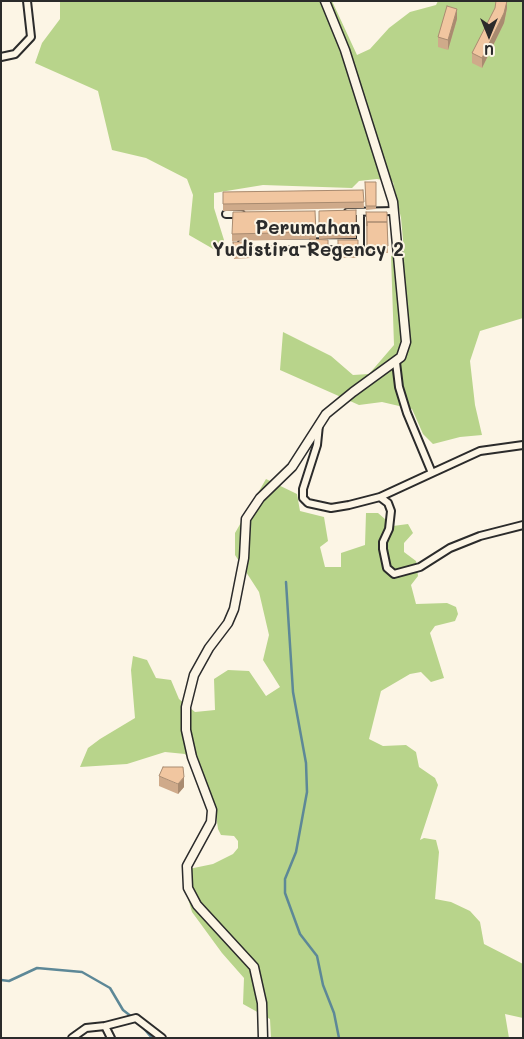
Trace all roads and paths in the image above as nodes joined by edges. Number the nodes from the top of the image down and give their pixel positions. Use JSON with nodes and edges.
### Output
{"nodes":[{"id":1,"x":27,"y":1,"type":"edge"},
{"id":2,"x":325,"y":1,"type":"edge"},
{"id":3,"x":1,"y":57,"type":"edge"},
{"id":4,"x":394,"y":211,"type":"junction"},
{"id":5,"x":341,"y":212,"type":"edge"},
{"id":6,"x":360,"y":212,"type":"junction"},
{"id":7,"x":226,"y":214,"type":"dead end"},
{"id":8,"x":246,"y":214,"type":"edge"},
{"id":9,"x":360,"y":242,"type":"junction"},
{"id":10,"x":236,"y":243,"type":"edge"},
{"id":11,"x":360,"y":251,"type":"edge"},
{"id":12,"x":396,"y":362,"type":"junction"},
{"id":13,"x":319,"y":425,"type":"junction"},
{"id":14,"x":523,"y":445,"type":"edge"},
{"id":15,"x":432,"y":473,"type":"junction"},
{"id":16,"x":380,"y":497,"type":"junction"},
{"id":17,"x":523,"y":525,"type":"edge"},
{"id":18,"x":105,"y":1026,"type":"junction"},
{"id":19,"x":72,"y":1038,"type":"edge"},
{"id":20,"x":111,"y":1038,"type":"edge"},
{"id":21,"x":162,"y":1038,"type":"edge"},
{"id":22,"x":263,"y":1038,"type":"edge"}],
"edges":[{"from":1,"to":3,"type":"street"},
{"from":2,"to":4,"type":"street"},
{"from":4,"to":6,"type":"street"},
{"from":4,"to":12,"type":"street"},
{"from":5,"to":6,"type":"street"},
{"from":6,"to":9,"type":"street"},
{"from":7,"to":8,"type":"street"},
{"from":9,"to":10,"type":"street"},
{"from":9,"to":11,"type":"street"},
{"from":12,"to":13,"type":"street"},
{"from":12,"to":15,"type":"street"},
{"from":13,"to":16,"type":"street"},
{"from":13,"to":22,"type":"street"},
{"from":14,"to":15,"type":"street"},
{"from":15,"to":16,"type":"street"},
{"from":16,"to":17,"type":"street"},
{"from":18,"to":19,"type":"street"},
{"from":18,"to":20,"type":"street"},
{"from":18,"to":21,"type":"street"}]}
